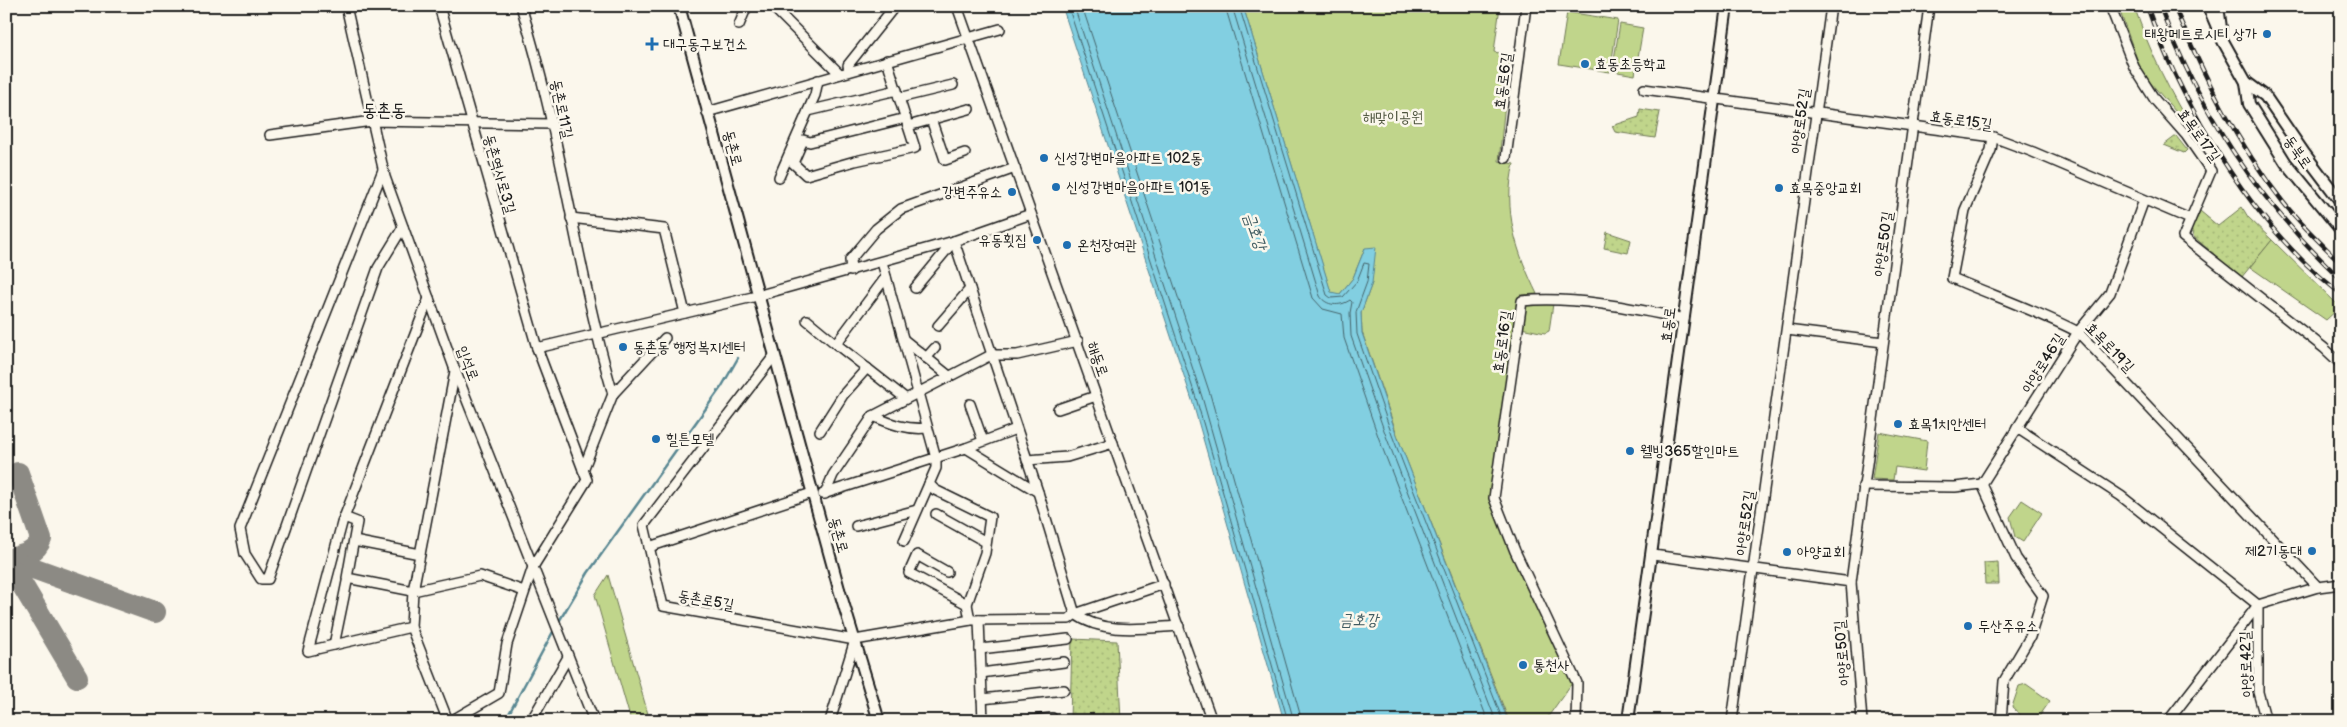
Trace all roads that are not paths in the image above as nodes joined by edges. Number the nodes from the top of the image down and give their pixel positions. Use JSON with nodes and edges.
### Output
{"nodes":[{"id":1,"x":346,"y":6,"type":"edge"},
{"id":2,"x":439,"y":6,"type":"edge"},
{"id":3,"x":521,"y":6,"type":"edge"},
{"id":4,"x":679,"y":6,"type":"edge"},
{"id":5,"x":747,"y":6,"type":"edge"},
{"id":6,"x":772,"y":6,"type":"edge"},
{"id":7,"x":894,"y":6,"type":"edge"},
{"id":8,"x":957,"y":6,"type":"edge"},
{"id":9,"x":1526,"y":6,"type":"edge"},
{"id":10,"x":1727,"y":6,"type":"edge"},
{"id":11,"x":1831,"y":6,"type":"edge"},
{"id":12,"x":1930,"y":6,"type":"edge"},
{"id":13,"x":2110,"y":6,"type":"edge"},
{"id":14,"x":2208,"y":6,"type":"edge"},
{"id":15,"x":2218,"y":6,"type":"edge"},
{"id":16,"x":739,"y":25,"type":"dead end"},
{"id":17,"x":1000,"y":29,"type":"dead end"},
{"id":18,"x":968,"y":37,"type":"junction"},
{"id":19,"x":2223,"y":41,"type":"junction"},
{"id":20,"x":887,"y":60,"type":"junction"},
{"id":21,"x":850,"y":71,"type":"junction"},
{"id":22,"x":840,"y":74,"type":"junction"},
{"id":23,"x":818,"y":80,"type":"junction"},
{"id":24,"x":2246,"y":82,"type":"junction"},
{"id":25,"x":953,"y":85,"type":"dead end"},
{"id":26,"x":1644,"y":89,"type":"dead end"},
{"id":27,"x":898,"y":94,"type":"junction"},
{"id":28,"x":1714,"y":99,"type":"junction"},
{"id":29,"x":969,"y":109,"type":"dead end"},
{"id":30,"x":808,"y":111,"type":"junction"},
{"id":31,"x":707,"y":112,"type":"junction"},
{"id":32,"x":1815,"y":114,"type":"junction"},
{"id":33,"x":931,"y":120,"type":"junction"},
{"id":34,"x":372,"y":121,"type":"junction"},
{"id":35,"x":471,"y":122,"type":"junction"},
{"id":36,"x":907,"y":122,"type":"junction"},
{"id":37,"x":551,"y":124,"type":"junction"},
{"id":38,"x":1913,"y":127,"type":"junction"},
{"id":39,"x":270,"y":134,"type":"dead end"},
{"id":40,"x":1993,"y":137,"type":"junction"},
{"id":41,"x":965,"y":153,"type":"dead end"},
{"id":42,"x":1506,"y":158,"type":"dead end"},
{"id":43,"x":1015,"y":168,"type":"junction"},
{"id":44,"x":383,"y":170,"type":"junction"},
{"id":45,"x":779,"y":176,"type":"dead end"},
{"id":46,"x":2144,"y":200,"type":"junction"},
{"id":47,"x":2341,"y":202,"type":"edge"},
{"id":48,"x":1031,"y":214,"type":"junction"},
{"id":49,"x":571,"y":218,"type":"junction"},
{"id":50,"x":2190,"y":219,"type":"junction"},
{"id":51,"x":403,"y":227,"type":"junction"},
{"id":52,"x":2341,"y":230,"type":"edge"},
{"id":53,"x":954,"y":241,"type":"junction"},
{"id":54,"x":882,"y":262,"type":"junction"},
{"id":55,"x":851,"y":271,"type":"junction"},
{"id":56,"x":886,"y":277,"type":"junction"},
{"id":57,"x":915,"y":288,"type":"dead end"},
{"id":58,"x":970,"y":289,"type":"junction"},
{"id":59,"x":757,"y":296,"type":"junction"},
{"id":60,"x":429,"y":298,"type":"junction"},
{"id":61,"x":685,"y":313,"type":"junction"},
{"id":62,"x":1684,"y":318,"type":"junction"},
{"id":63,"x":807,"y":320,"type":"dead end"},
{"id":64,"x":938,"y":326,"type":"dead end"},
{"id":65,"x":1787,"y":330,"type":"junction"},
{"id":66,"x":2078,"y":332,"type":"junction"},
{"id":67,"x":596,"y":334,"type":"junction"},
{"id":68,"x":665,"y":338,"type":"dead end"},
{"id":69,"x":903,"y":339,"type":"junction"},
{"id":70,"x":1078,"y":341,"type":"junction"},
{"id":71,"x":1883,"y":342,"type":"junction"},
{"id":72,"x":836,"y":344,"type":"junction"},
{"id":73,"x":537,"y":348,"type":"junction"},
{"id":74,"x":935,"y":348,"type":"dead end"},
{"id":75,"x":774,"y":356,"type":"junction"},
{"id":76,"x":991,"y":356,"type":"junction"},
{"id":77,"x":926,"y":358,"type":"junction"},
{"id":78,"x":2341,"y":364,"type":"edge"},
{"id":79,"x":867,"y":368,"type":"junction"},
{"id":80,"x":455,"y":370,"type":"junction"},
{"id":81,"x":948,"y":376,"type":"junction"},
{"id":82,"x":918,"y":392,"type":"junction"},
{"id":83,"x":613,"y":394,"type":"junction"},
{"id":84,"x":1096,"y":396,"type":"junction"},
{"id":85,"x":905,"y":398,"type":"junction"},
{"id":86,"x":970,"y":404,"type":"dead end"},
{"id":87,"x":1058,"y":409,"type":"dead end"},
{"id":88,"x":872,"y":416,"type":"junction"},
{"id":89,"x":927,"y":428,"type":"junction"},
{"id":90,"x":2017,"y":428,"type":"junction"},
{"id":91,"x":1016,"y":429,"type":"junction"},
{"id":92,"x":820,"y":431,"type":"dead end"},
{"id":93,"x":983,"y":441,"type":"junction"},
{"id":94,"x":1113,"y":443,"type":"junction"},
{"id":95,"x":966,"y":448,"type":"junction"},
{"id":96,"x":936,"y":458,"type":"junction"},
{"id":97,"x":1027,"y":460,"type":"junction"},
{"id":98,"x":583,"y":470,"type":"junction"},
{"id":99,"x":929,"y":484,"type":"junction"},
{"id":100,"x":1982,"y":484,"type":"junction"},
{"id":101,"x":1863,"y":486,"type":"junction"},
{"id":102,"x":1038,"y":492,"type":"junction"},
{"id":103,"x":825,"y":494,"type":"junction"},
{"id":104,"x":813,"y":495,"type":"junction"},
{"id":105,"x":917,"y":510,"type":"junction"},
{"id":106,"x":936,"y":514,"type":"dead end"},
{"id":107,"x":344,"y":517,"type":"junction"},
{"id":108,"x":856,"y":526,"type":"dead end"},
{"id":109,"x":354,"y":541,"type":"junction"},
{"id":110,"x":904,"y":541,"type":"dead end"},
{"id":111,"x":986,"y":542,"type":"junction"},
{"id":112,"x":649,"y":547,"type":"junction"},
{"id":113,"x":420,"y":554,"type":"junction"},
{"id":114,"x":1653,"y":555,"type":"junction"},
{"id":115,"x":533,"y":567,"type":"junction"},
{"id":116,"x":1753,"y":568,"type":"junction"},
{"id":117,"x":947,"y":572,"type":"dead end"},
{"id":118,"x":348,"y":577,"type":"junction"},
{"id":119,"x":1851,"y":582,"type":"junction"},
{"id":120,"x":1164,"y":584,"type":"junction"},
{"id":121,"x":2341,"y":584,"type":"edge"},
{"id":122,"x":2318,"y":587,"type":"junction"},
{"id":123,"x":413,"y":590,"type":"junction"},
{"id":124,"x":524,"y":592,"type":"junction"},
{"id":125,"x":967,"y":604,"type":"junction"},
{"id":126,"x":2258,"y":606,"type":"junction"},
{"id":127,"x":1075,"y":614,"type":"junction"},
{"id":128,"x":974,"y":620,"type":"junction"},
{"id":129,"x":1179,"y":626,"type":"junction"},
{"id":130,"x":412,"y":627,"type":"junction"},
{"id":131,"x":1068,"y":639,"type":"dead end"},
{"id":132,"x":854,"y":640,"type":"junction"},
{"id":133,"x":334,"y":645,"type":"junction"},
{"id":134,"x":980,"y":649,"type":"junction"},
{"id":135,"x":568,"y":657,"type":"junction"},
{"id":136,"x":1064,"y":662,"type":"dead end"},
{"id":137,"x":981,"y":673,"type":"junction"},
{"id":138,"x":1064,"y":690,"type":"dead end"},
{"id":139,"x":982,"y":698,"type":"junction"},
{"id":140,"x":1052,"y":718,"type":"dead end"},
{"id":141,"x":449,"y":721,"type":"edge"},
{"id":142,"x":531,"y":721,"type":"edge"},
{"id":143,"x":594,"y":721,"type":"edge"},
{"id":144,"x":830,"y":721,"type":"edge"},
{"id":145,"x":879,"y":721,"type":"edge"},
{"id":146,"x":983,"y":721,"type":"edge"},
{"id":147,"x":1025,"y":721,"type":"edge"},
{"id":148,"x":1212,"y":721,"type":"edge"},
{"id":149,"x":1576,"y":721,"type":"edge"},
{"id":150,"x":1628,"y":721,"type":"edge"},
{"id":151,"x":1732,"y":721,"type":"edge"},
{"id":152,"x":1862,"y":721,"type":"edge"},
{"id":153,"x":2001,"y":721,"type":"edge"},
{"id":154,"x":2168,"y":721,"type":"edge"},
{"id":155,"x":2266,"y":721,"type":"edge"}],
"edges":[{"from":1,"to":34,"type":"street","name":"입석로"},
{"from":2,"to":35,"type":"street","name":"동촌역사로3길"},
{"from":3,"to":37,"type":"street","name":"동촌로11길"},
{"from":4,"to":31,"type":"main road","name":"동촌로"},
{"from":5,"to":16,"type":"street"},
{"from":6,"to":22,"type":"street"},
{"from":7,"to":21,"type":"street"},
{"from":8,"to":18,"type":"street","name":"해동로"},
{"from":9,"to":42,"type":"street","name":"효동로6길"},
{"from":10,"to":28,"type":"main road","name":"효동로"},
{"from":11,"to":32,"type":"street","name":"아양로52길"},
{"from":12,"to":38,"type":"street","name":"아양로50길"},
{"from":13,"to":50,"type":"street","name":"효목로17길"},
{"from":14,"to":19,"type":"main road","name":"동북로"},
{"from":15,"to":19,"type":"main road"},
{"from":17,"to":18,"type":"street"},
{"from":18,"to":20,"type":"street"},
{"from":18,"to":43,"type":"street","name":"해동로"},
{"from":19,"to":24,"type":"main road","name":"동북로"},
{"from":20,"to":21,"type":"street"},
{"from":20,"to":27,"type":"street"},
{"from":21,"to":22,"type":"street"},
{"from":22,"to":23,"type":"street"},
{"from":23,"to":30,"type":"street"},
{"from":23,"to":31,"type":"street"},
{"from":24,"to":47,"type":"main road","name":"동북로"},
{"from":24,"to":52,"type":"main road","name":"동북로"},
{"from":25,"to":27,"type":"street"},
{"from":26,"to":28,"type":"street"},
{"from":27,"to":30,"type":"street"},
{"from":27,"to":36,"type":"street"},
{"from":28,"to":32,"type":"street","name":"효동로15길"},
{"from":28,"to":62,"type":"main road","name":"효동로"},
{"from":29,"to":33,"type":"street"},
{"from":30,"to":45,"type":"street"},
{"from":31,"to":59,"type":"main road","name":"동촌로"},
{"from":32,"to":38,"type":"street","name":"효동로15길"},
{"from":32,"to":65,"type":"street","name":"아양로52길"},
{"from":33,"to":36,"type":"street"},
{"from":33,"to":41,"type":"street"},
{"from":34,"to":35,"type":"street"},
{"from":34,"to":39,"type":"street"},
{"from":34,"to":44,"type":"street","name":"입석로"},
{"from":35,"to":37,"type":"street"},
{"from":35,"to":73,"type":"street","name":"동촌역사로3길"},
{"from":36,"to":36,"type":"street"},
{"from":37,"to":49,"type":"street","name":"동촌로11길"},
{"from":38,"to":40,"type":"street","name":"효동로15길"},
{"from":38,"to":71,"type":"street","name":"아양로50길"},
{"from":40,"to":46,"type":"street","name":"효동로15길"},
{"from":40,"to":66,"type":"street","name":"효목로19길"},
{"from":43,"to":48,"type":"street","name":"해동로"},
{"from":43,"to":55,"type":"street"},
{"from":44,"to":51,"type":"street","name":"입석로"},
{"from":44,"to":51,"type":"street"},
{"from":46,"to":50,"type":"street","name":"효동로15길"},
{"from":46,"to":66,"type":"street","name":"아양로46길"},
{"from":48,"to":53,"type":"street"},
{"from":48,"to":70,"type":"street","name":"해동로"},
{"from":49,"to":61,"type":"street"},
{"from":49,"to":67,"type":"street","name":"동촌로11길"},
{"from":50,"to":78,"type":"street","name":"효목로17길"},
{"from":51,"to":60,"type":"street","name":"입석로"},
{"from":53,"to":54,"type":"street"},
{"from":53,"to":57,"type":"street"},
{"from":53,"to":58,"type":"street"},
{"from":54,"to":55,"type":"street"},
{"from":54,"to":56,"type":"street"},
{"from":55,"to":59,"type":"street"},
{"from":56,"to":69,"type":"street"},
{"from":56,"to":72,"type":"street"},
{"from":58,"to":64,"type":"street"},
{"from":58,"to":76,"type":"street"},
{"from":59,"to":61,"type":"street"},
{"from":59,"to":75,"type":"main road","name":"동촌로"},
{"from":60,"to":80,"type":"street","name":"입석로"},
{"from":60,"to":107,"type":"street"},
{"from":61,"to":67,"type":"street"},
{"from":62,"to":114,"type":"main road","name":"효동로"},
{"from":62,"to":149,"type":"street","name":"효동로16길"},
{"from":63,"to":72,"type":"street"},
{"from":65,"to":71,"type":"street"},
{"from":65,"to":116,"type":"street","name":"아양로52길"},
{"from":66,"to":90,"type":"street","name":"아양로46길"},
{"from":66,"to":122,"type":"street","name":"효목로19길"},
{"from":67,"to":73,"type":"street"},
{"from":67,"to":83,"type":"street","name":"동촌로11길"},
{"from":68,"to":83,"type":"street"},
{"from":69,"to":77,"type":"street"},
{"from":69,"to":82,"type":"street"},
{"from":70,"to":76,"type":"street"},
{"from":70,"to":84,"type":"street","name":"해동로"},
{"from":71,"to":101,"type":"street","name":"아양로50길"},
{"from":72,"to":79,"type":"street"},
{"from":73,"to":98,"type":"street","name":"동촌역사로3길"},
{"from":74,"to":77,"type":"street"},
{"from":75,"to":104,"type":"main road","name":"동촌로"},
{"from":75,"to":112,"type":"street"},
{"from":76,"to":81,"type":"street"},
{"from":76,"to":91,"type":"street"},
{"from":77,"to":81,"type":"street"},
{"from":79,"to":85,"type":"street"},
{"from":79,"to":92,"type":"street"},
{"from":80,"to":113,"type":"street"},
{"from":80,"to":115,"type":"street","name":"입석로"},
{"from":81,"to":82,"type":"street"},
{"from":82,"to":85,"type":"street"},
{"from":82,"to":89,"type":"street"},
{"from":83,"to":98,"type":"street"},
{"from":84,"to":87,"type":"street"},
{"from":84,"to":94,"type":"street","name":"해동로"},
{"from":85,"to":88,"type":"street"},
{"from":86,"to":93,"type":"street"},
{"from":88,"to":89,"type":"street"},
{"from":88,"to":103,"type":"street"},
{"from":89,"to":96,"type":"street"},
{"from":90,"to":100,"type":"street","name":"아양로46길"},
{"from":90,"to":126,"type":"street"},
{"from":91,"to":93,"type":"street"},
{"from":91,"to":97,"type":"street"},
{"from":93,"to":95,"type":"street"},
{"from":94,"to":97,"type":"street"},
{"from":94,"to":120,"type":"street","name":"해동로"},
{"from":95,"to":96,"type":"street"},
{"from":95,"to":102,"type":"street"},
{"from":96,"to":99,"type":"street"},
{"from":96,"to":103,"type":"street"},
{"from":97,"to":102,"type":"street"},
{"from":98,"to":115,"type":"street","name":"동촌역사로3길"},
{"from":99,"to":105,"type":"street"},
{"from":99,"to":111,"type":"street"},
{"from":100,"to":101,"type":"street"},
{"from":100,"to":153,"type":"street"},
{"from":101,"to":119,"type":"street","name":"아양로50길"},
{"from":102,"to":127,"type":"street"},
{"from":103,"to":104,"type":"street"},
{"from":104,"to":112,"type":"street"},
{"from":104,"to":132,"type":"main road","name":"동촌로"},
{"from":105,"to":108,"type":"street"},
{"from":105,"to":110,"type":"street"},
{"from":106,"to":111,"type":"street"},
{"from":107,"to":109,"type":"street"},
{"from":107,"to":133,"type":"street"},
{"from":109,"to":113,"type":"street"},
{"from":109,"to":118,"type":"street"},
{"from":111,"to":125,"type":"street"},
{"from":112,"to":132,"type":"street","name":"동촌로5길"},
{"from":113,"to":123,"type":"street"},
{"from":114,"to":116,"type":"street"},
{"from":114,"to":150,"type":"main road","name":"효동로"},
{"from":115,"to":124,"type":"street"},
{"from":115,"to":135,"type":"street","name":"입석로"},
{"from":116,"to":119,"type":"street"},
{"from":116,"to":151,"type":"street","name":"아양로52길"},
{"from":117,"to":125,"type":"street"},
{"from":118,"to":123,"type":"street"},
{"from":118,"to":133,"type":"street"},
{"from":119,"to":152,"type":"street","name":"아양로50길"},
{"from":120,"to":127,"type":"street"},
{"from":120,"to":129,"type":"street","name":"해동로"},
{"from":121,"to":122,"type":"street"},
{"from":122,"to":126,"type":"street"},
{"from":123,"to":124,"type":"street"},
{"from":123,"to":130,"type":"street"},
{"from":124,"to":141,"type":"street"},
{"from":125,"to":128,"type":"street"},
{"from":126,"to":154,"type":"street"},
{"from":126,"to":155,"type":"street","name":"아양로42길"},
{"from":127,"to":128,"type":"street"},
{"from":127,"to":129,"type":"street"},
{"from":128,"to":132,"type":"street"},
{"from":128,"to":134,"type":"street"},
{"from":129,"to":148,"type":"street","name":"해동로"},
{"from":130,"to":133,"type":"street"},
{"from":130,"to":141,"type":"street"},
{"from":131,"to":134,"type":"street"},
{"from":132,"to":144,"type":"street"},
{"from":132,"to":145,"type":"main road","name":"동촌로"},
{"from":134,"to":137,"type":"street"},
{"from":135,"to":142,"type":"street"},
{"from":135,"to":143,"type":"street","name":"입석로"},
{"from":136,"to":137,"type":"street"},
{"from":137,"to":139,"type":"street"},
{"from":138,"to":139,"type":"street"},
{"from":139,"to":146,"type":"street"},
{"from":140,"to":147,"type":"street"}]}
